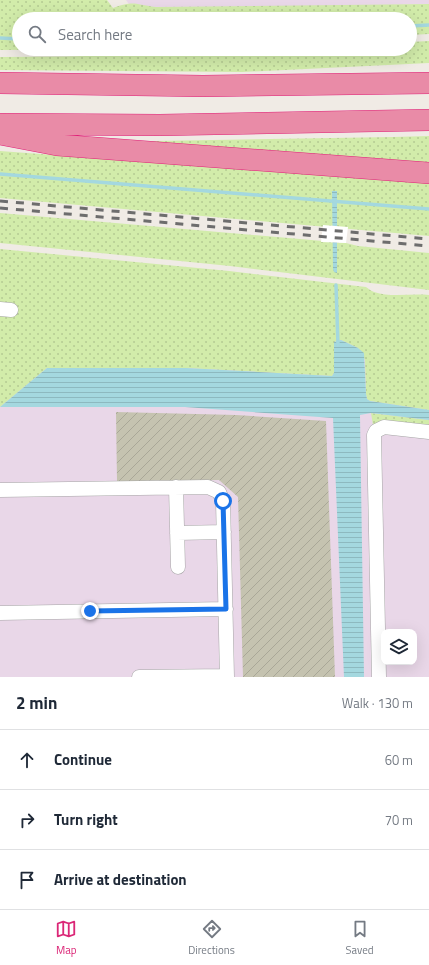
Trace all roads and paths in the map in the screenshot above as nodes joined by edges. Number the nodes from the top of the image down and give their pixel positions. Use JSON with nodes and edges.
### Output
{"nodes":[{"id":1,"x":0,"y":83,"type":"edge"},
{"id":2,"x":429,"y":83,"type":"edge"},
{"id":3,"x":429,"y":120,"type":"edge"},
{"id":4,"x":0,"y":124,"type":"edge"},
{"id":5,"x":0,"y":134,"type":"edge"},
{"id":6,"x":429,"y":174,"type":"edge"},
{"id":7,"x":429,"y":432,"type":"edge"},
{"id":8,"x":176,"y":487,"type":"junction"},
{"id":9,"x":0,"y":490,"type":"edge"},
{"id":10,"x":224,"y":532,"type":"junction"},
{"id":11,"x":177,"y":533,"type":"junction"},
{"id":12,"x":178,"y":566,"type":"dead end"},
{"id":13,"x":226,"y":609,"type":"junction"},
{"id":14,"x":0,"y":613,"type":"edge"},
{"id":15,"x":227,"y":676,"type":"edge"},
{"id":16,"x":139,"y":677,"type":"edge"},
{"id":17,"x":379,"y":677,"type":"edge"}],
"edges":[{"from":1,"to":2,"type":"highway"},
{"from":3,"to":4,"type":"highway"},
{"from":5,"to":6,"type":"highway"},
{"from":7,"to":17,"type":"lane"},
{"from":8,"to":9,"type":"lane"},
{"from":8,"to":10,"type":"lane"},
{"from":8,"to":11,"type":"lane"},
{"from":10,"to":11,"type":"lane"},
{"from":10,"to":13,"type":"lane"},
{"from":11,"to":12,"type":"lane"},
{"from":13,"to":14,"type":"lane"},
{"from":13,"to":15,"type":"lane"},
{"from":15,"to":16,"type":"lane"}]}
